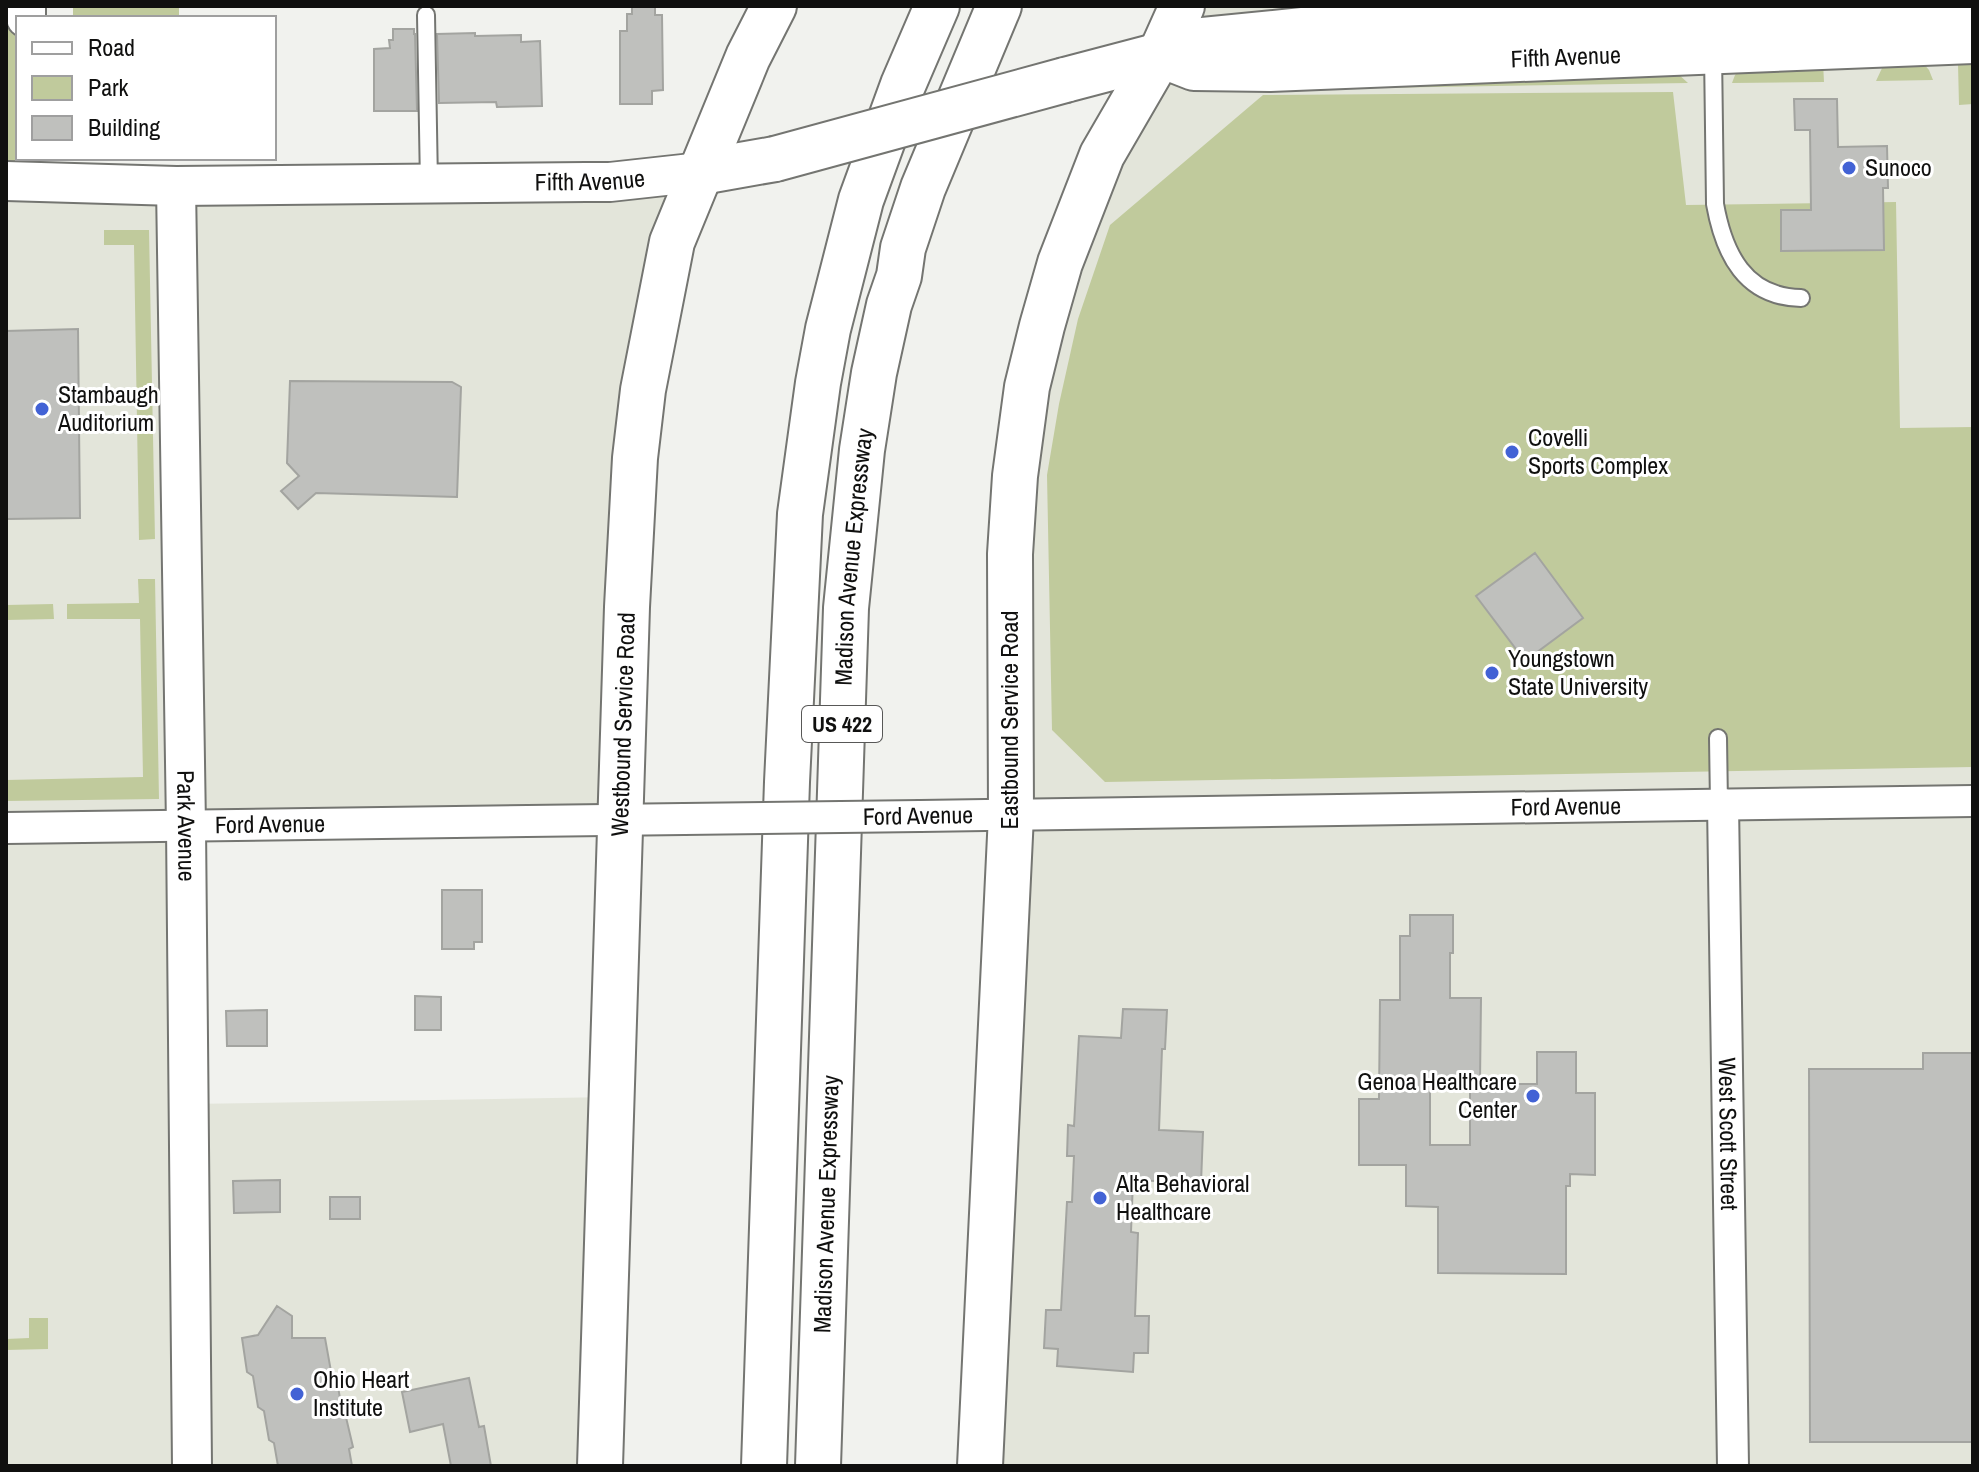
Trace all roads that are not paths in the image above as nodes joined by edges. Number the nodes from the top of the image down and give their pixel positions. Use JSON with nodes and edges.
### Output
{"nodes":[{"id":1,"x":774,"y":6,"type":"edge"},
{"id":2,"x":937,"y":6,"type":"edge"},
{"id":3,"x":999,"y":6,"type":"edge"},
{"id":4,"x":1182,"y":6,"type":"edge"},
{"id":5,"x":1264,"y":6,"type":"edge"},
{"id":6,"x":1963,"y":6,"type":"edge"},
{"id":7,"x":426,"y":15,"type":"dead end"},
{"id":8,"x":1303,"y":30,"type":"junction"},
{"id":9,"x":1712,"y":33,"type":"junction"},
{"id":10,"x":1973,"y":41,"type":"edge"},
{"id":11,"x":1160,"y":55,"type":"junction"},
{"id":12,"x":701,"y":172,"type":"junction"},
{"id":13,"x":21,"y":174,"type":"edge"},
{"id":14,"x":429,"y":184,"type":"junction"},
{"id":15,"x":176,"y":186,"type":"junction"},
{"id":16,"x":1801,"y":298,"type":"dead end"},
{"id":17,"x":1718,"y":738,"type":"dead end"},
{"id":18,"x":1973,"y":801,"type":"edge"},
{"id":19,"x":1721,"y":804,"type":"junction"},
{"id":20,"x":1011,"y":815,"type":"junction"},
{"id":21,"x":620,"y":820,"type":"junction"},
{"id":22,"x":186,"y":826,"type":"junction"},
{"id":23,"x":6,"y":828,"type":"edge"},
{"id":24,"x":192,"y":1466,"type":"edge"},
{"id":25,"x":600,"y":1466,"type":"edge"},
{"id":26,"x":764,"y":1466,"type":"edge"},
{"id":27,"x":818,"y":1466,"type":"edge"},
{"id":28,"x":980,"y":1466,"type":"edge"},
{"id":29,"x":1733,"y":1466,"type":"edge"}],
"edges":[{"from":1,"to":12,"type":"main road","name":"Westbound Service Road"},
{"from":2,"to":26,"type":"main road","number":"US 422"},
{"from":3,"to":27,"type":"main road","name":"Madison Avenue Expressway","number":"US 422"},
{"from":4,"to":11,"type":"main road","name":"Eastbound Service Road"},
{"from":5,"to":8,"type":"main road"},
{"from":6,"to":9,"type":"main road","name":"Fifth Avenue"},
{"from":7,"to":14,"type":"lane"},
{"from":8,"to":9,"type":"main road","name":"Fifth Avenue"},
{"from":8,"to":11,"type":"main road","name":"Fifth Avenue"},
{"from":9,"to":10,"type":"main road","name":"Fifth Avenue"},
{"from":9,"to":11,"type":"main road","name":"Fifth Avenue"},
{"from":9,"to":16,"type":"lane"},
{"from":11,"to":12,"type":"main road","name":"Fifth Avenue","bridge":true},
{"from":11,"to":20,"type":"main road","name":"Eastbound Service Road"},
{"from":12,"to":14,"type":"street","name":"Fifth Avenue"},
{"from":12,"to":21,"type":"main road","name":"Westbound Service Road"},
{"from":13,"to":15,"type":"street","name":"Fifth Avenue"},
{"from":14,"to":15,"type":"street","name":"Fifth Avenue"},
{"from":15,"to":22,"type":"street","name":"Park Avenue"},
{"from":17,"to":19,"type":"lane"},
{"from":18,"to":19,"type":"street","name":"Ford Avenue"},
{"from":19,"to":20,"type":"street","name":"Ford Avenue"},
{"from":19,"to":29,"type":"street","name":"West Scott Street"},
{"from":20,"to":21,"type":"street","name":"Ford Avenue","bridge":true},
{"from":20,"to":28,"type":"main road","name":"Eastbound Service Road"},
{"from":21,"to":22,"type":"street","name":"Ford Avenue"},
{"from":21,"to":25,"type":"main road","name":"Westbound Service Road"},
{"from":22,"to":23,"type":"street","name":"Ford Avenue"},
{"from":22,"to":24,"type":"street","name":"Park Avenue"}]}
